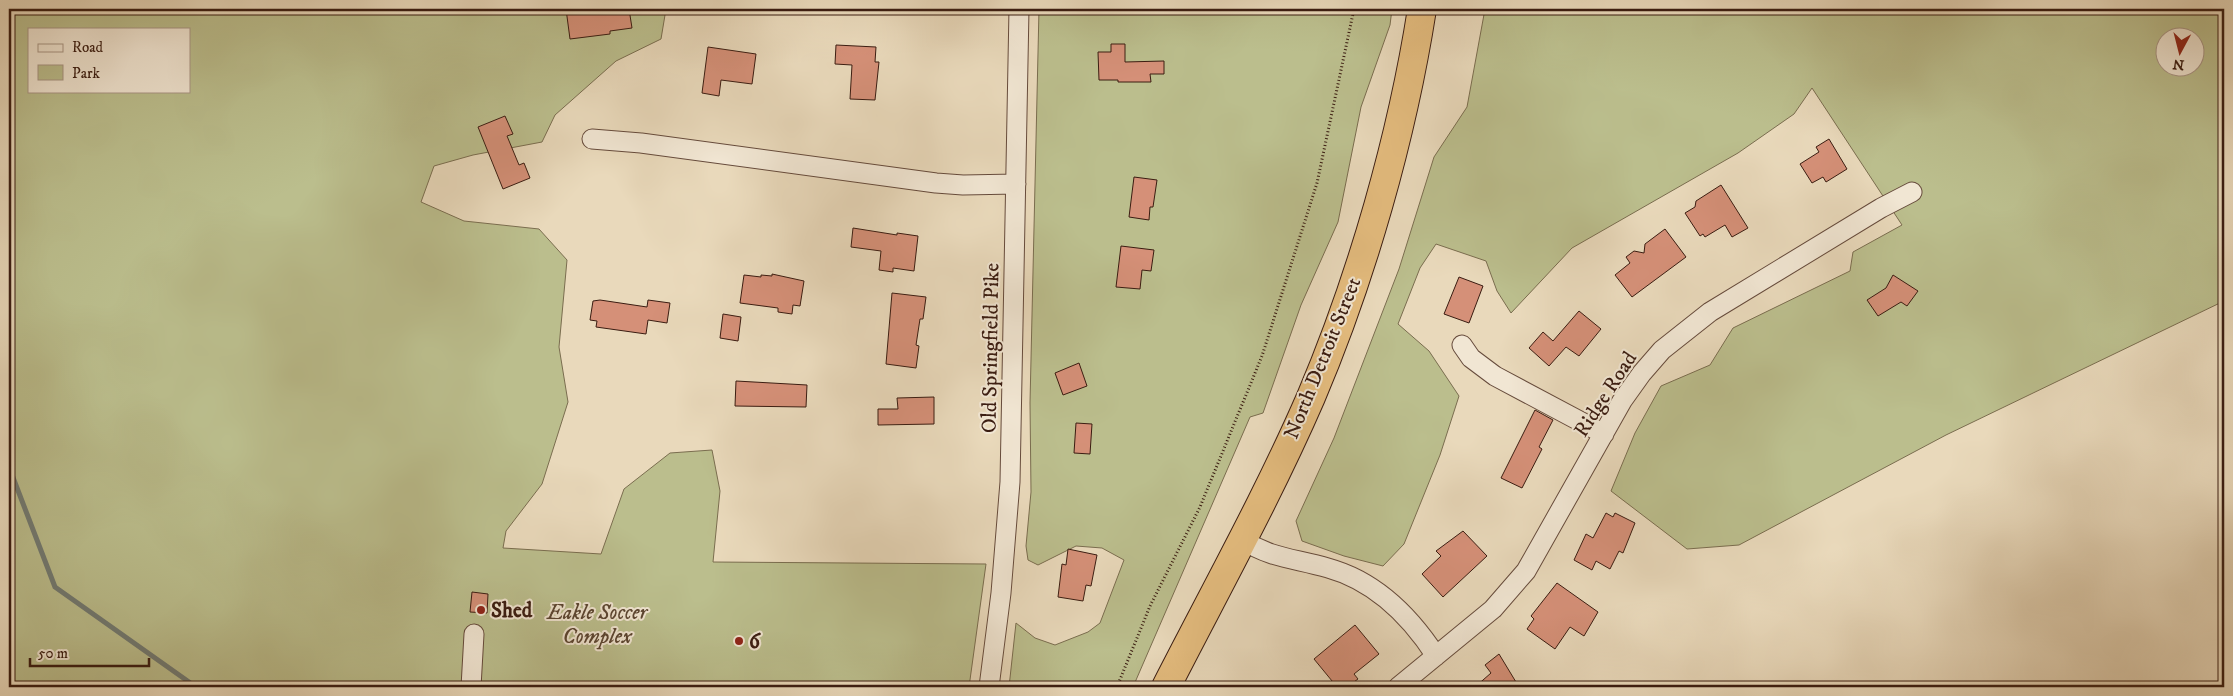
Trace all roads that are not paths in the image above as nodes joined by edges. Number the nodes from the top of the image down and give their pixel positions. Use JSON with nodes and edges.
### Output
{"nodes":[{"id":1,"x":1019,"y":9,"type":"edge"},
{"id":2,"x":1422,"y":9,"type":"edge"},
{"id":3,"x":592,"y":139,"type":"dead end"},
{"id":4,"x":1016,"y":184,"type":"junction"},
{"id":5,"x":1912,"y":192,"type":"dead end"},
{"id":6,"x":1462,"y":345,"type":"dead end"},
{"id":7,"x":1604,"y":434,"type":"junction"},
{"id":8,"x":1241,"y":539,"type":"junction"},
{"id":9,"x":474,"y":634,"type":"dead end"},
{"id":10,"x":1436,"y":656,"type":"junction"},
{"id":11,"x":471,"y":687,"type":"edge"},
{"id":12,"x":989,"y":687,"type":"edge"},
{"id":13,"x":1166,"y":687,"type":"edge"},
{"id":14,"x":1398,"y":687,"type":"edge"}],
"edges":[{"from":1,"to":4,"type":"street","name":"Old Springfield Pike"},
{"from":2,"to":8,"type":"highway","name":"North Detroit Street"},
{"from":3,"to":4,"type":"street"},
{"from":4,"to":12,"type":"street","name":"Old Springfield Pike"},
{"from":5,"to":7,"type":"street","name":"Ridge Road"},
{"from":6,"to":7,"type":"street"},
{"from":7,"to":10,"type":"street","name":"Ridge Road"},
{"from":8,"to":10,"type":"street"},
{"from":8,"to":13,"type":"highway","name":"North Detroit Street"},
{"from":9,"to":11,"type":"street"},
{"from":10,"to":14,"type":"street","name":"Ridge Road"}]}
